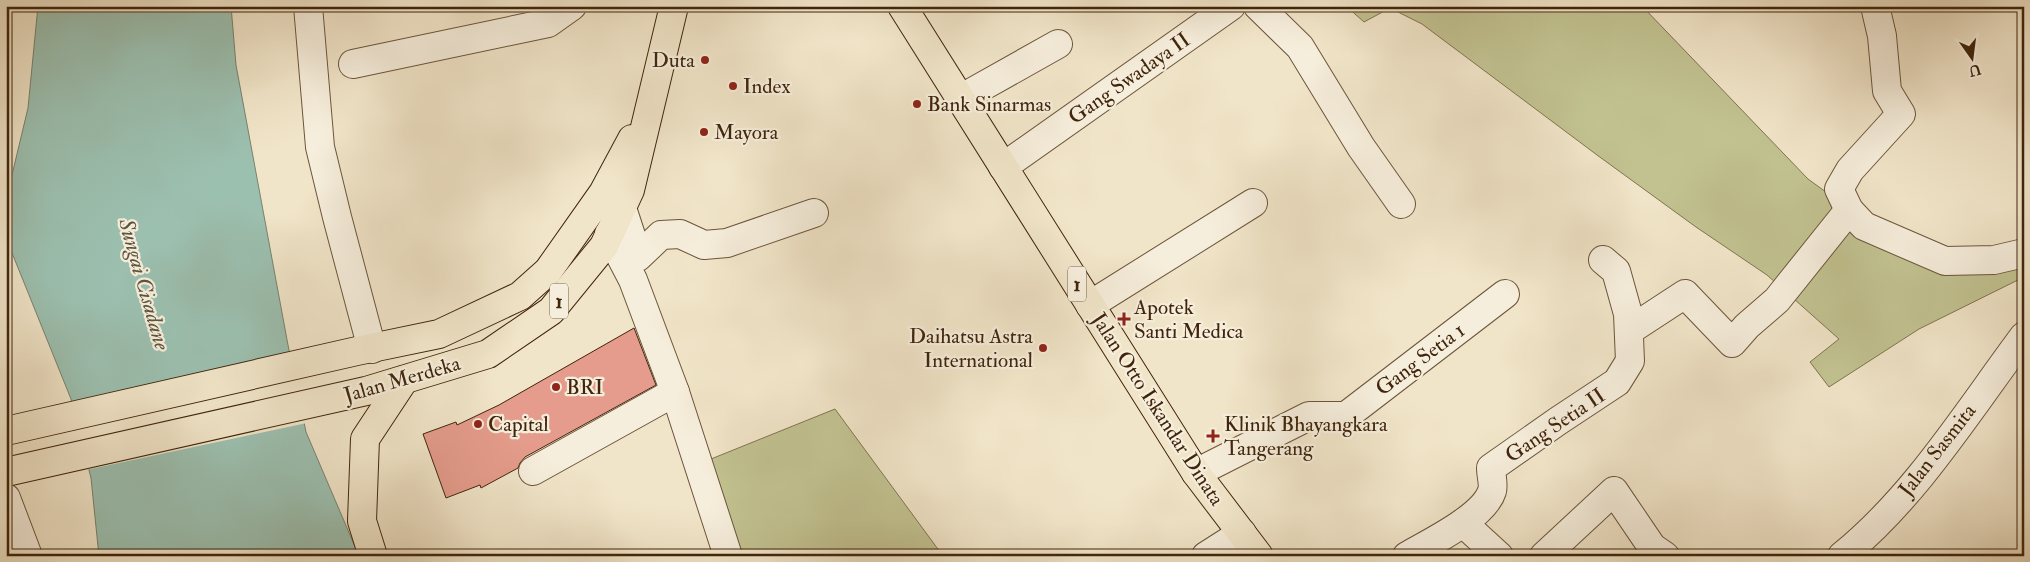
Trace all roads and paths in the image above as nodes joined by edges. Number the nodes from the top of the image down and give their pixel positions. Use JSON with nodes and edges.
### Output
{"nodes":[{"id":1,"x":308,"y":6,"type":"edge"},
{"id":2,"x":572,"y":6,"type":"edge"},
{"id":3,"x":674,"y":6,"type":"edge"},
{"id":4,"x":902,"y":6,"type":"edge"},
{"id":5,"x":1231,"y":6,"type":"edge"},
{"id":6,"x":1258,"y":6,"type":"edge"},
{"id":7,"x":1875,"y":6,"type":"edge"},
{"id":8,"x":1058,"y":44,"type":"dead end"},
{"id":9,"x":353,"y":64,"type":"dead end"},
{"id":10,"x":960,"y":99,"type":"junction"},
{"id":11,"x":648,"y":109,"type":"junction"},
{"id":12,"x":1003,"y":167,"type":"junction"},
{"id":13,"x":1253,"y":204,"type":"dead end"},
{"id":14,"x":1401,"y":204,"type":"dead end"},
{"id":15,"x":622,"y":208,"type":"junction"},
{"id":16,"x":1849,"y":210,"type":"junction"},
{"id":17,"x":814,"y":213,"type":"dead end"},
{"id":18,"x":610,"y":234,"type":"junction"},
{"id":19,"x":2024,"y":253,"type":"edge"},
{"id":20,"x":1603,"y":260,"type":"dead end"},
{"id":21,"x":1505,"y":294,"type":"dead end"},
{"id":22,"x":1090,"y":305,"type":"junction"},
{"id":23,"x":1630,"y":330,"type":"junction"},
{"id":24,"x":2024,"y":336,"type":"edge"},
{"id":25,"x":364,"y":350,"type":"junction"},
{"id":26,"x":404,"y":380,"type":"junction"},
{"id":27,"x":675,"y":392,"type":"junction"},
{"id":28,"x":13,"y":430,"type":"edge"},
{"id":29,"x":12,"y":470,"type":"edge"},
{"id":30,"x":534,"y":471,"type":"dead end"},
{"id":31,"x":1196,"y":473,"type":"junction"},
{"id":32,"x":6,"y":498,"type":"edge"},
{"id":33,"x":1463,"y":523,"type":"junction"},
{"id":34,"x":1242,"y":533,"type":"junction"},
{"id":35,"x":28,"y":556,"type":"edge"},
{"id":36,"x":373,"y":556,"type":"edge"},
{"id":37,"x":728,"y":556,"type":"edge"},
{"id":38,"x":1206,"y":556,"type":"edge"},
{"id":39,"x":1259,"y":556,"type":"edge"},
{"id":40,"x":1407,"y":556,"type":"edge"},
{"id":41,"x":1498,"y":556,"type":"edge"},
{"id":42,"x":1544,"y":556,"type":"edge"},
{"id":43,"x":1665,"y":556,"type":"edge"},
{"id":44,"x":1842,"y":556,"type":"edge"}],
"edges":[{"from":1,"to":25,"type":"street"},
{"from":2,"to":9,"type":"street"},
{"from":3,"to":11,"type":"main road","name":"Jalan Merdeka","number":"1"},
{"from":4,"to":10,"type":"main road","name":"Jalan Otto Iskandar Dinata","number":"1"},
{"from":5,"to":12,"type":"street","name":"Gang Swadaya II"},
{"from":6,"to":14,"type":"street"},
{"from":7,"to":16,"type":"street"},
{"from":8,"to":10,"type":"street"},
{"from":10,"to":12,"type":"main road","name":"Jalan Otto Iskandar Dinata","number":"1"},
{"from":11,"to":15,"type":"main road","name":"Jalan Merdeka","number":"1"},
{"from":11,"to":25,"type":"main road","name":"Jalan Merdeka","number":"1"},
{"from":12,"to":22,"type":"main road","name":"Jalan Otto Iskandar Dinata","number":"1"},
{"from":13,"to":22,"type":"street"},
{"from":15,"to":17,"type":"street"},
{"from":15,"to":18,"type":"main road","name":"Jalan Merdeka","number":"1"},
{"from":16,"to":19,"type":"street"},
{"from":16,"to":23,"type":"street"},
{"from":18,"to":26,"type":"main road","name":"Jalan Merdeka","number":"1"},
{"from":18,"to":27,"type":"street"},
{"from":20,"to":23,"type":"street","name":"Gang Setia II"},
{"from":21,"to":31,"type":"street","name":"Gang Setia 1"},
{"from":22,"to":31,"type":"main road","name":"Jalan Otto Iskandar Dinata","number":"1"},
{"from":23,"to":33,"type":"street","name":"Gang Setia II"},
{"from":24,"to":44,"type":"street","name":"Jalan Sasmita"},
{"from":25,"to":28,"type":"main road","name":"Jalan Merdeka","number":"1"},
{"from":26,"to":29,"type":"main road","name":"Jalan Merdeka","number":"1"},
{"from":26,"to":36,"type":"main road"},
{"from":27,"to":30,"type":"street"},
{"from":27,"to":37,"type":"street"},
{"from":31,"to":34,"type":"main road","name":"Jalan Otto Iskandar Dinata","number":"1"},
{"from":32,"to":35,"type":"street"},
{"from":33,"to":40,"type":"street","name":"Gang Setia II"},
{"from":33,"to":41,"type":"street"},
{"from":34,"to":38,"type":"street"},
{"from":34,"to":39,"type":"main road","name":"Jalan Otto Iskandar Dinata","number":"1"},
{"from":42,"to":43,"type":"street"}]}
